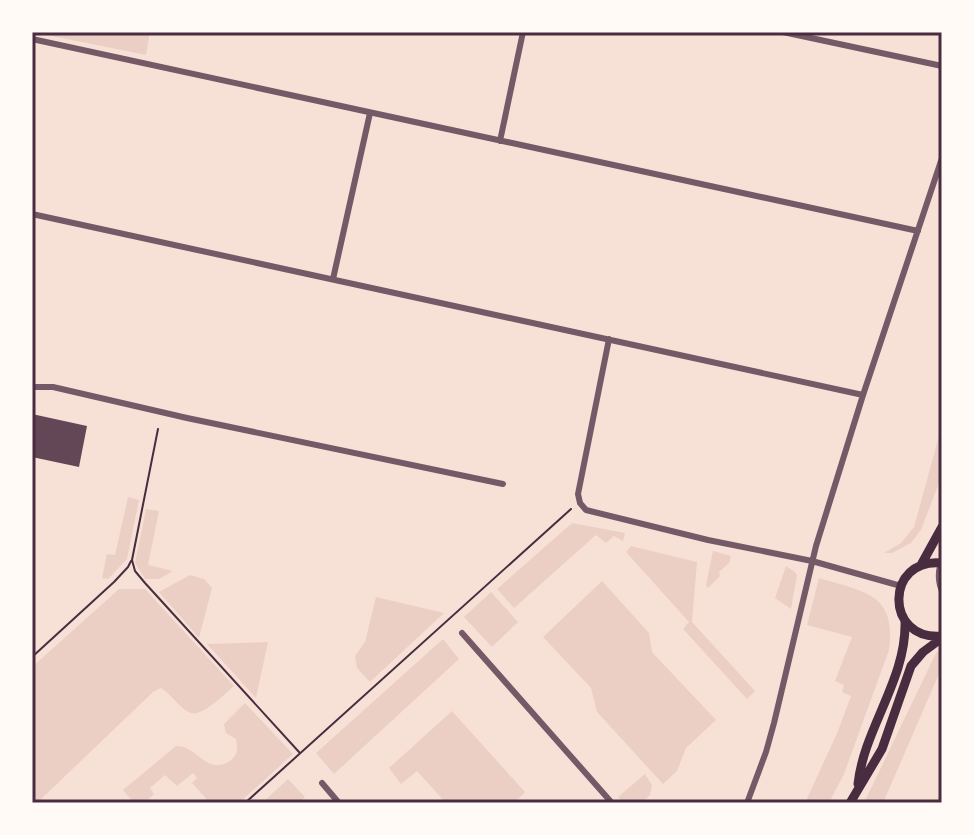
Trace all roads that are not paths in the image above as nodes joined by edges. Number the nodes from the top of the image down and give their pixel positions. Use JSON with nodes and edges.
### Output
{"nodes":[{"id":1,"x":523,"y":32,"type":"edge"},
{"id":2,"x":783,"y":32,"type":"edge"},
{"id":3,"x":32,"y":39,"type":"edge"},
{"id":4,"x":942,"y":66,"type":"edge"},
{"id":5,"x":370,"y":113,"type":"junction"},
{"id":6,"x":500,"y":141,"type":"junction"},
{"id":7,"x":942,"y":158,"type":"edge"},
{"id":8,"x":32,"y":214,"type":"edge"},
{"id":9,"x":918,"y":231,"type":"junction"},
{"id":10,"x":333,"y":279,"type":"junction"},
{"id":11,"x":609,"y":339,"type":"junction"},
{"id":12,"x":32,"y":387,"type":"edge"},
{"id":13,"x":863,"y":395,"type":"junction"},
{"id":14,"x":503,"y":484,"type":"dead end"},
{"id":15,"x":942,"y":527,"type":"edge"},
{"id":16,"x":941,"y":560,"type":"edge"},
{"id":17,"x":812,"y":561,"type":"junction"},
{"id":18,"x":921,"y":565,"type":"junction"},
{"id":19,"x":901,"y":586,"type":"junction"},
{"id":20,"x":942,"y":595,"type":"edge"},
{"id":21,"x":905,"y":621,"type":"junction"},
{"id":22,"x":462,"y":633,"type":"dead end"},
{"id":23,"x":942,"y":637,"type":"edge"},
{"id":24,"x":322,"y":783,"type":"dead end"},
{"id":25,"x":858,"y":788,"type":"junction"},
{"id":26,"x":339,"y":803,"type":"edge"},
{"id":27,"x":612,"y":803,"type":"edge"},
{"id":28,"x":747,"y":803,"type":"edge"},
{"id":29,"x":850,"y":803,"type":"edge"}],
"edges":[{"from":1,"to":6,"type":"street"},
{"from":2,"to":4,"type":"street"},
{"from":3,"to":5,"type":"street"},
{"from":5,"to":6,"type":"street"},
{"from":5,"to":10,"type":"street"},
{"from":6,"to":9,"type":"street"},
{"from":7,"to":9,"type":"street"},
{"from":8,"to":10,"type":"street"},
{"from":9,"to":13,"type":"street"},
{"from":10,"to":11,"type":"street"},
{"from":11,"to":13,"type":"street"},
{"from":11,"to":17,"type":"street"},
{"from":12,"to":14,"type":"street"},
{"from":13,"to":17,"type":"street"},
{"from":15,"to":18,"type":"main road"},
{"from":16,"to":18,"type":"main road"},
{"from":16,"to":20,"type":"lane"},
{"from":17,"to":19,"type":"street"},
{"from":17,"to":28,"type":"street"},
{"from":18,"to":19,"type":"main road"},
{"from":19,"to":21,"type":"main road"},
{"from":21,"to":23,"type":"main road"},
{"from":21,"to":25,"type":"main road"},
{"from":22,"to":27,"type":"street"},
{"from":23,"to":25,"type":"main road"},
{"from":24,"to":26,"type":"street"},
{"from":25,"to":29,"type":"main road"}]}
